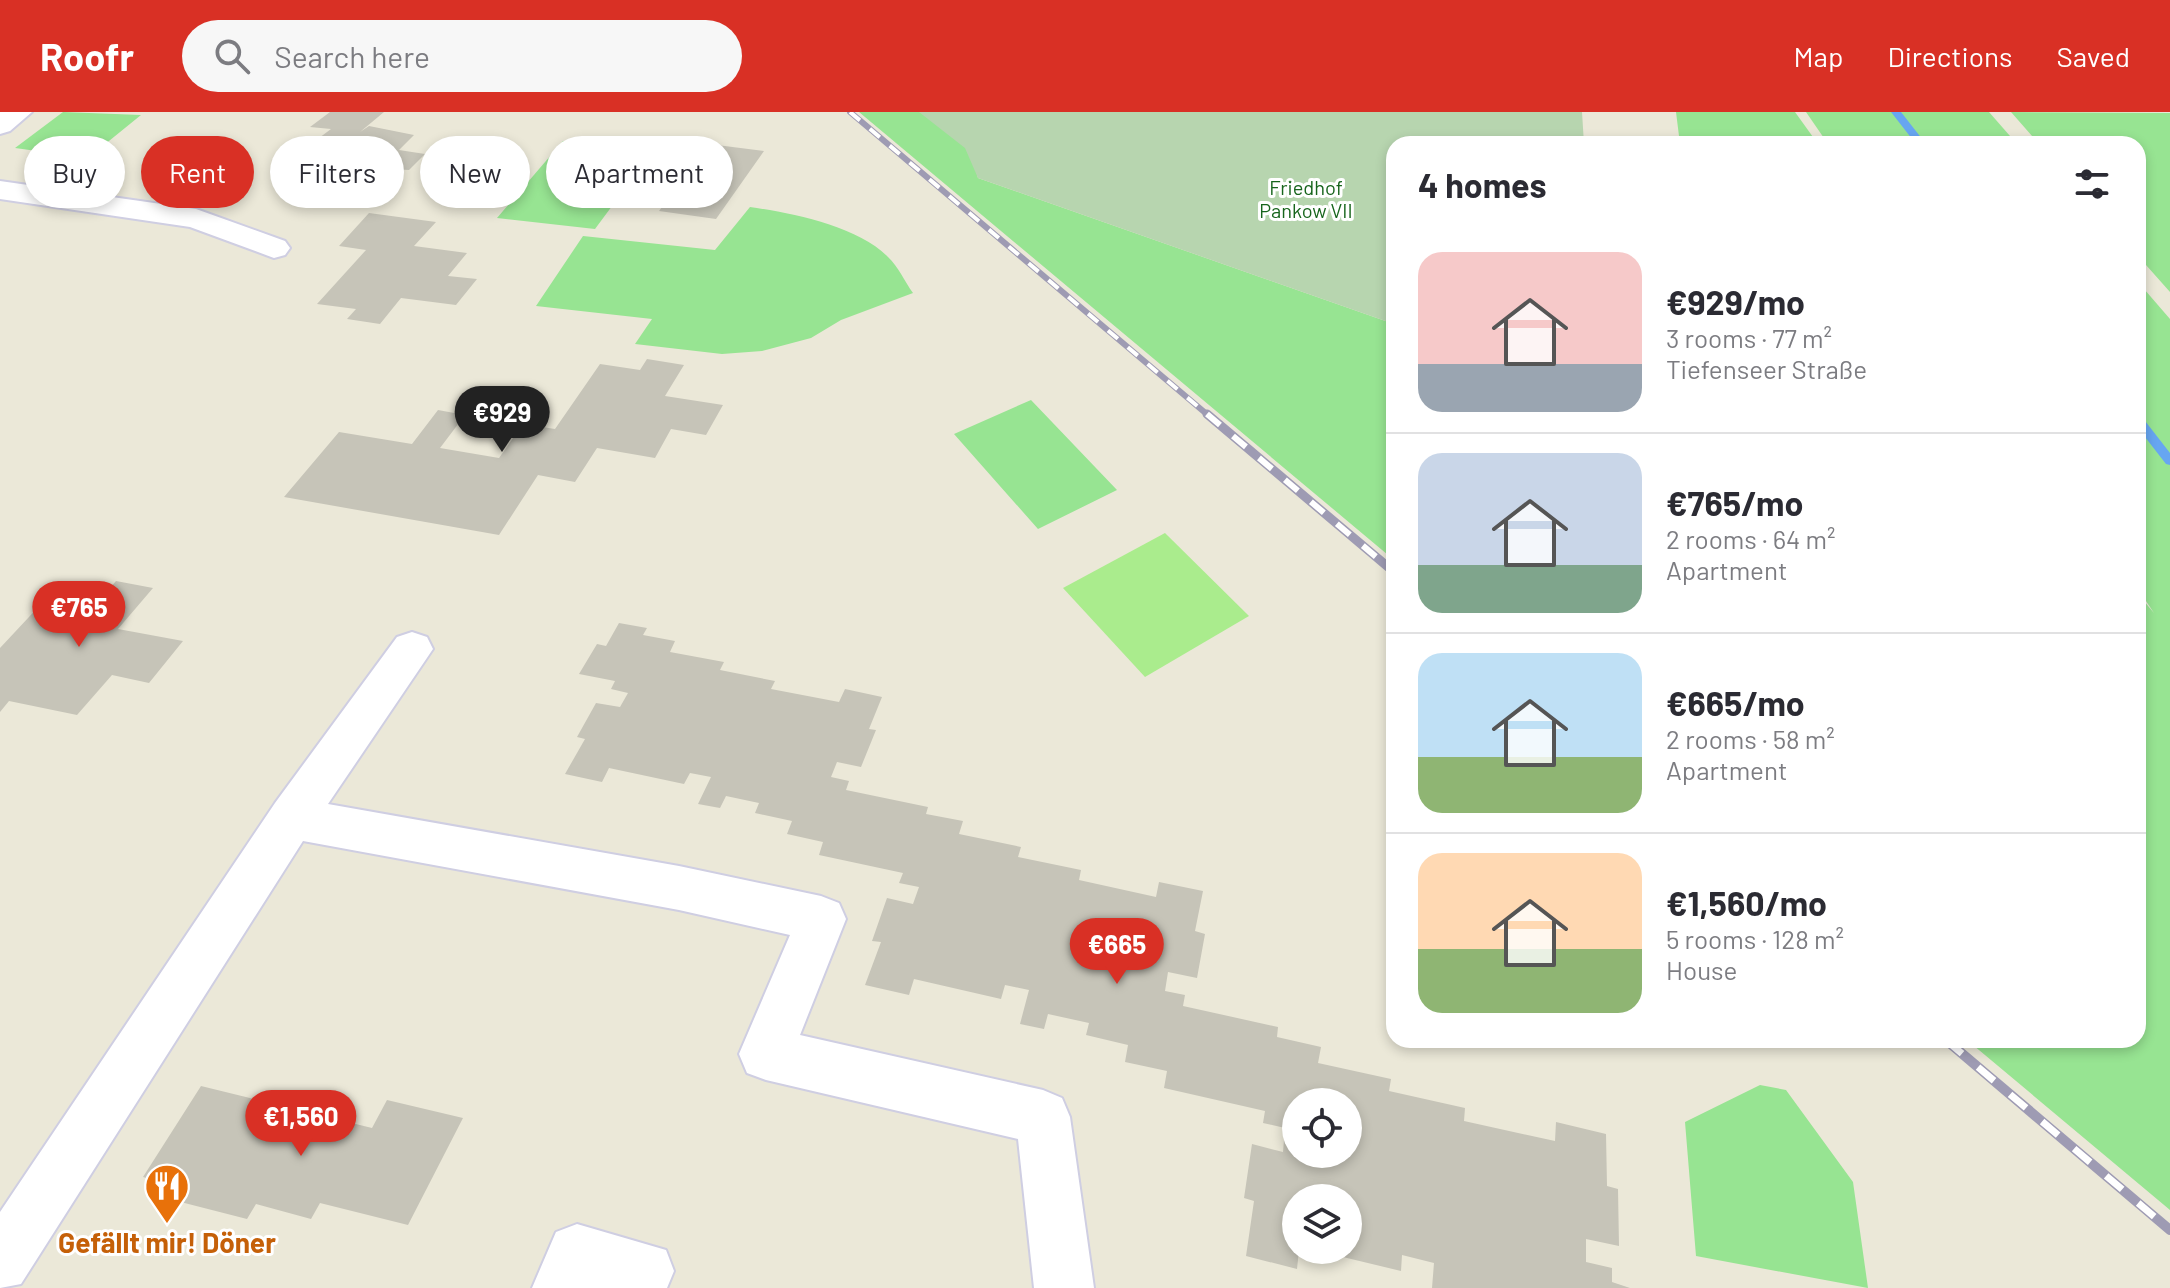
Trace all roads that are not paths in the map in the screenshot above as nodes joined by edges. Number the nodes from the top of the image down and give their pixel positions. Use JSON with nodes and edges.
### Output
{"nodes":[{"id":1,"x":18,"y":112,"type":"edge"},
{"id":2,"x":0,"y":125,"type":"edge"},
{"id":3,"x":0,"y":190,"type":"edge"},
{"id":4,"x":274,"y":248,"type":"dead end"},
{"id":5,"x":412,"y":649,"type":"dead end"},
{"id":6,"x":292,"y":818,"type":"junction"},
{"id":7,"x":0,"y":1263,"type":"edge"},
{"id":8,"x":645,"y":1271,"type":"dead end"},
{"id":9,"x":562,"y":1288,"type":"edge"},
{"id":10,"x":1064,"y":1288,"type":"edge"}],
"edges":[{"from":1,"to":2,"type":"street"},
{"from":3,"to":4,"type":"street"},
{"from":5,"to":6,"type":"street"},
{"from":6,"to":7,"type":"street"},
{"from":6,"to":10,"type":"street"},
{"from":8,"to":9,"type":"street"}]}
